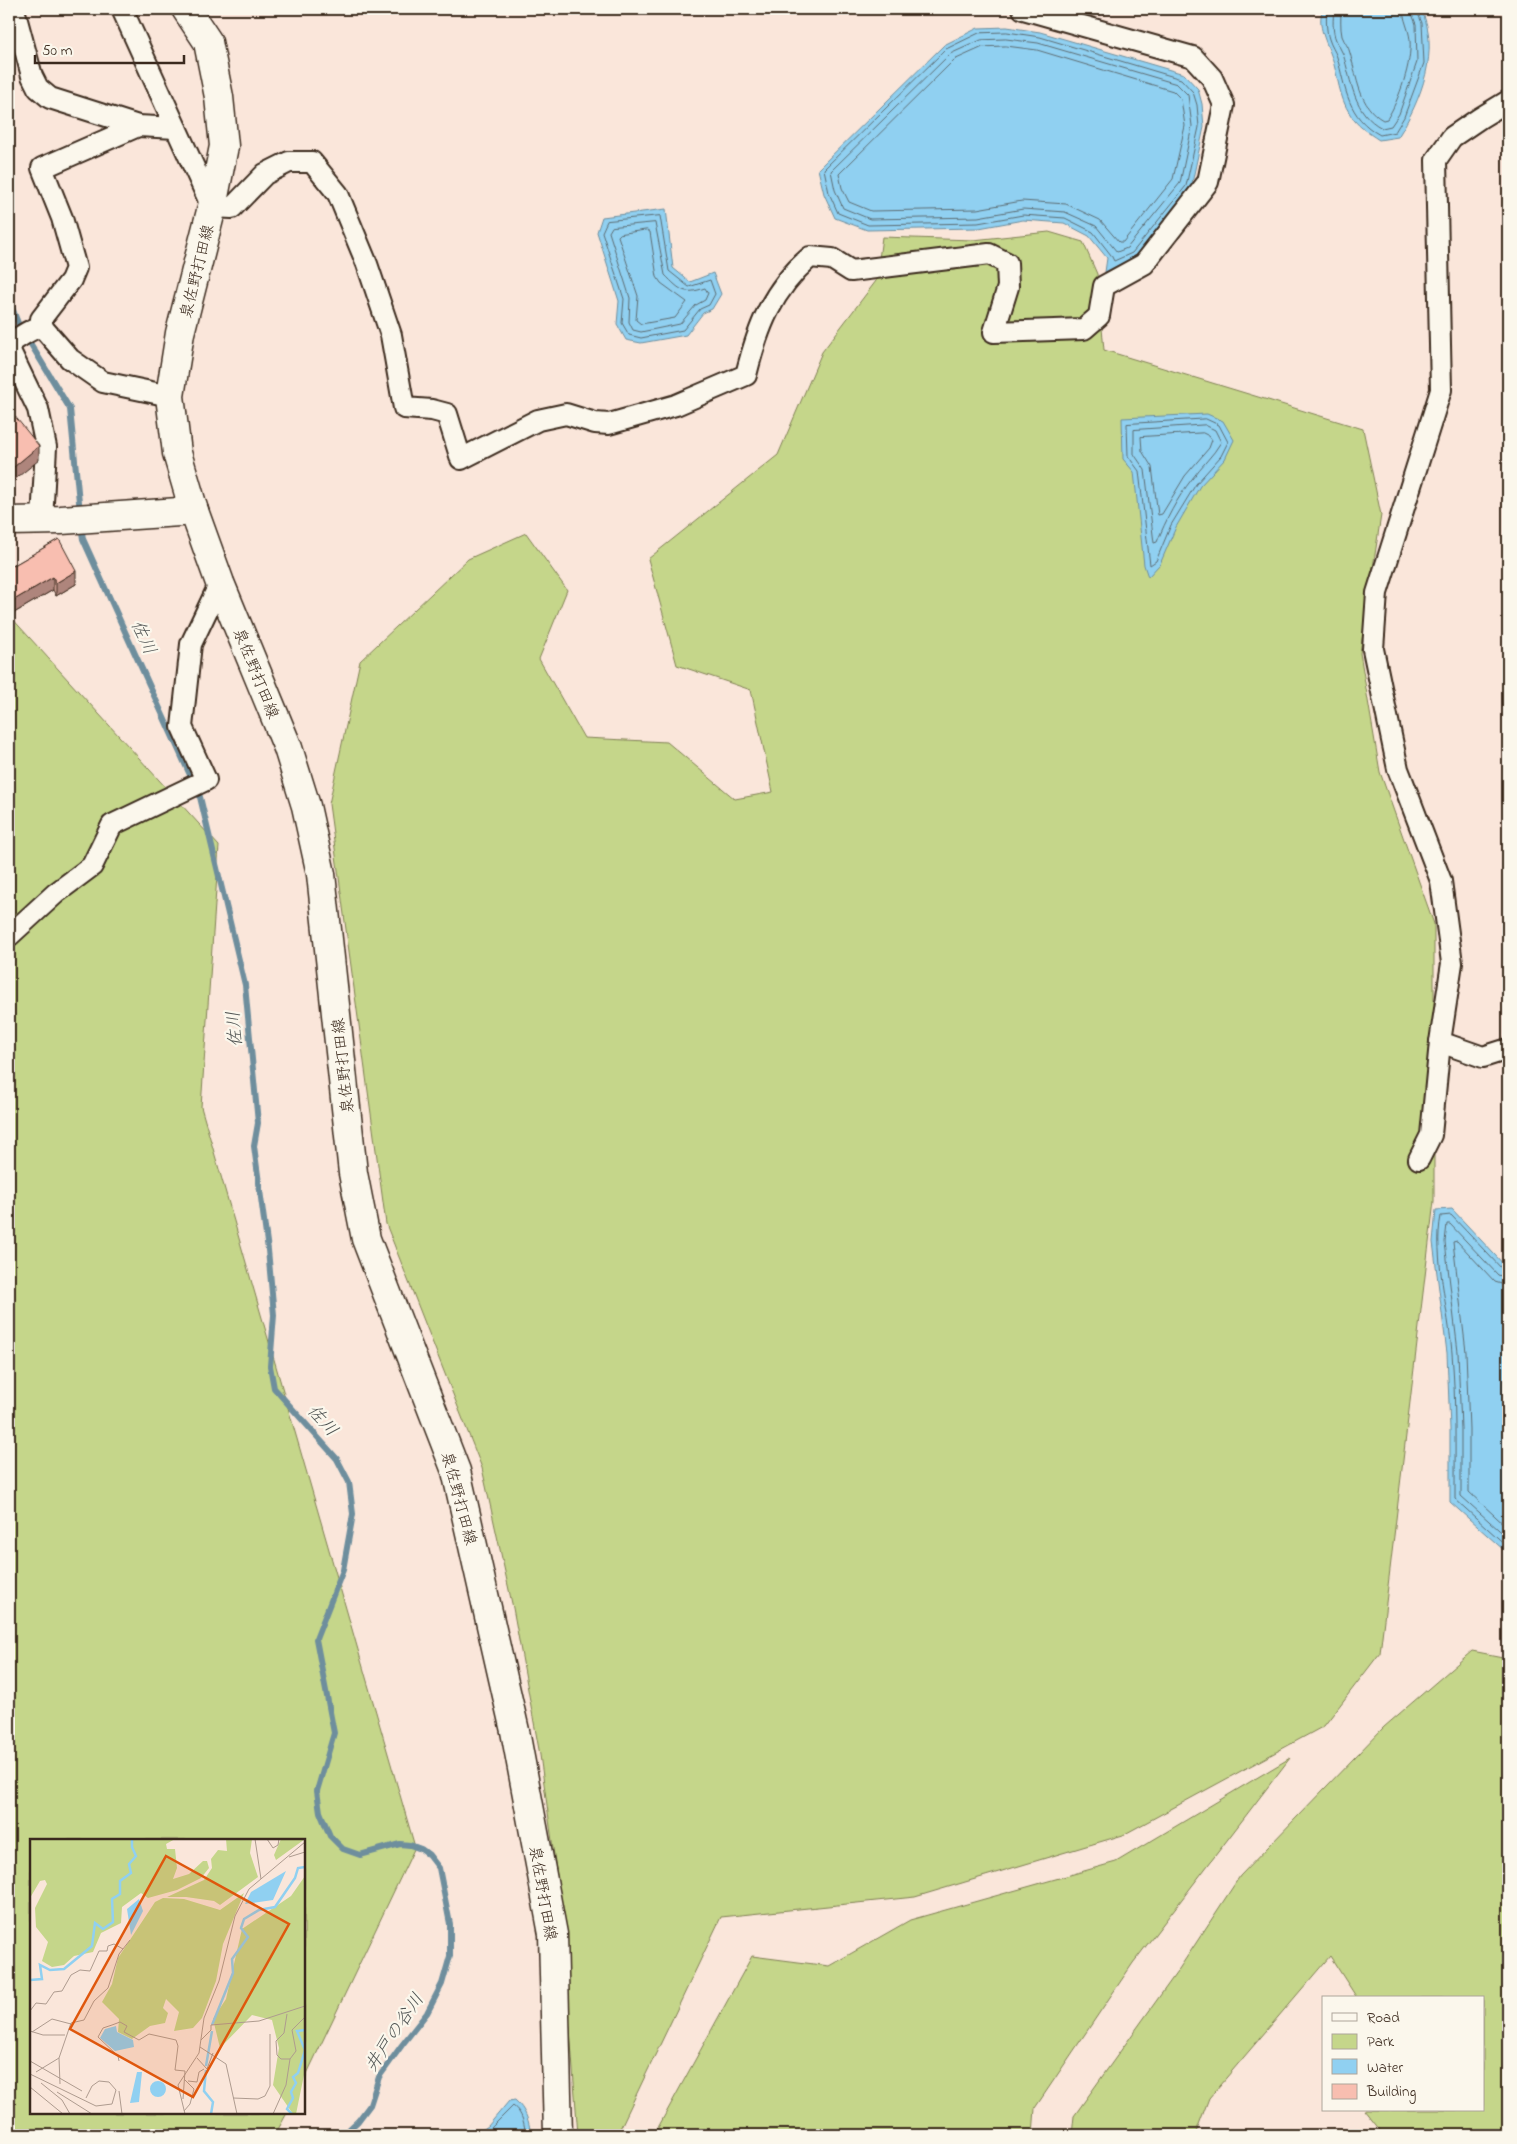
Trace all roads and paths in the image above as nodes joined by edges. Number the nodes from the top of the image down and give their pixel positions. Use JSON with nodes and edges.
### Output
{"nodes":[{"id":1,"x":14,"y":9,"type":"edge"},
{"id":2,"x":122,"y":9,"type":"edge"},
{"id":3,"x":186,"y":9,"type":"edge"},
{"id":4,"x":1023,"y":9,"type":"edge"},
{"id":5,"x":1508,"y":101,"type":"edge"},
{"id":6,"x":138,"y":126,"type":"junction"},
{"id":7,"x":176,"y":128,"type":"junction"},
{"id":8,"x":212,"y":207,"type":"junction"},
{"id":9,"x":39,"y":329,"type":"junction"},
{"id":10,"x":170,"y":396,"type":"junction"},
{"id":11,"x":194,"y":511,"type":"junction"},
{"id":12,"x":52,"y":520,"type":"junction"},
{"id":13,"x":9,"y":522,"type":"edge"},
{"id":14,"x":220,"y":583,"type":"junction"},
{"id":15,"x":9,"y":936,"type":"edge"},
{"id":16,"x":1440,"y":1042,"type":"junction"},
{"id":17,"x":1508,"y":1049,"type":"edge"},
{"id":18,"x":1419,"y":1159,"type":"dead end"},
{"id":19,"x":558,"y":2135,"type":"edge"}],
"edges":[{"from":1,"to":6,"type":"street"},
{"from":2,"to":7,"type":"street"},
{"from":3,"to":8,"type":"main road","name":"泉佐野打田線"},
{"from":4,"to":8,"type":"street"},
{"from":5,"to":16,"type":"street"},
{"from":6,"to":7,"type":"street"},
{"from":6,"to":9,"type":"street"},
{"from":7,"to":8,"type":"street"},
{"from":8,"to":10,"type":"main road","name":"泉佐野打田線"},
{"from":9,"to":10,"type":"street"},
{"from":9,"to":12,"type":"street"},
{"from":10,"to":11,"type":"main road","name":"泉佐野打田線"},
{"from":11,"to":12,"type":"main road"},
{"from":11,"to":14,"type":"main road","name":"泉佐野打田線"},
{"from":12,"to":13,"type":"main road"},
{"from":14,"to":15,"type":"street"},
{"from":14,"to":19,"type":"main road","name":"泉佐野打田線"},
{"from":16,"to":17,"type":"street"},
{"from":16,"to":18,"type":"street"}]}
